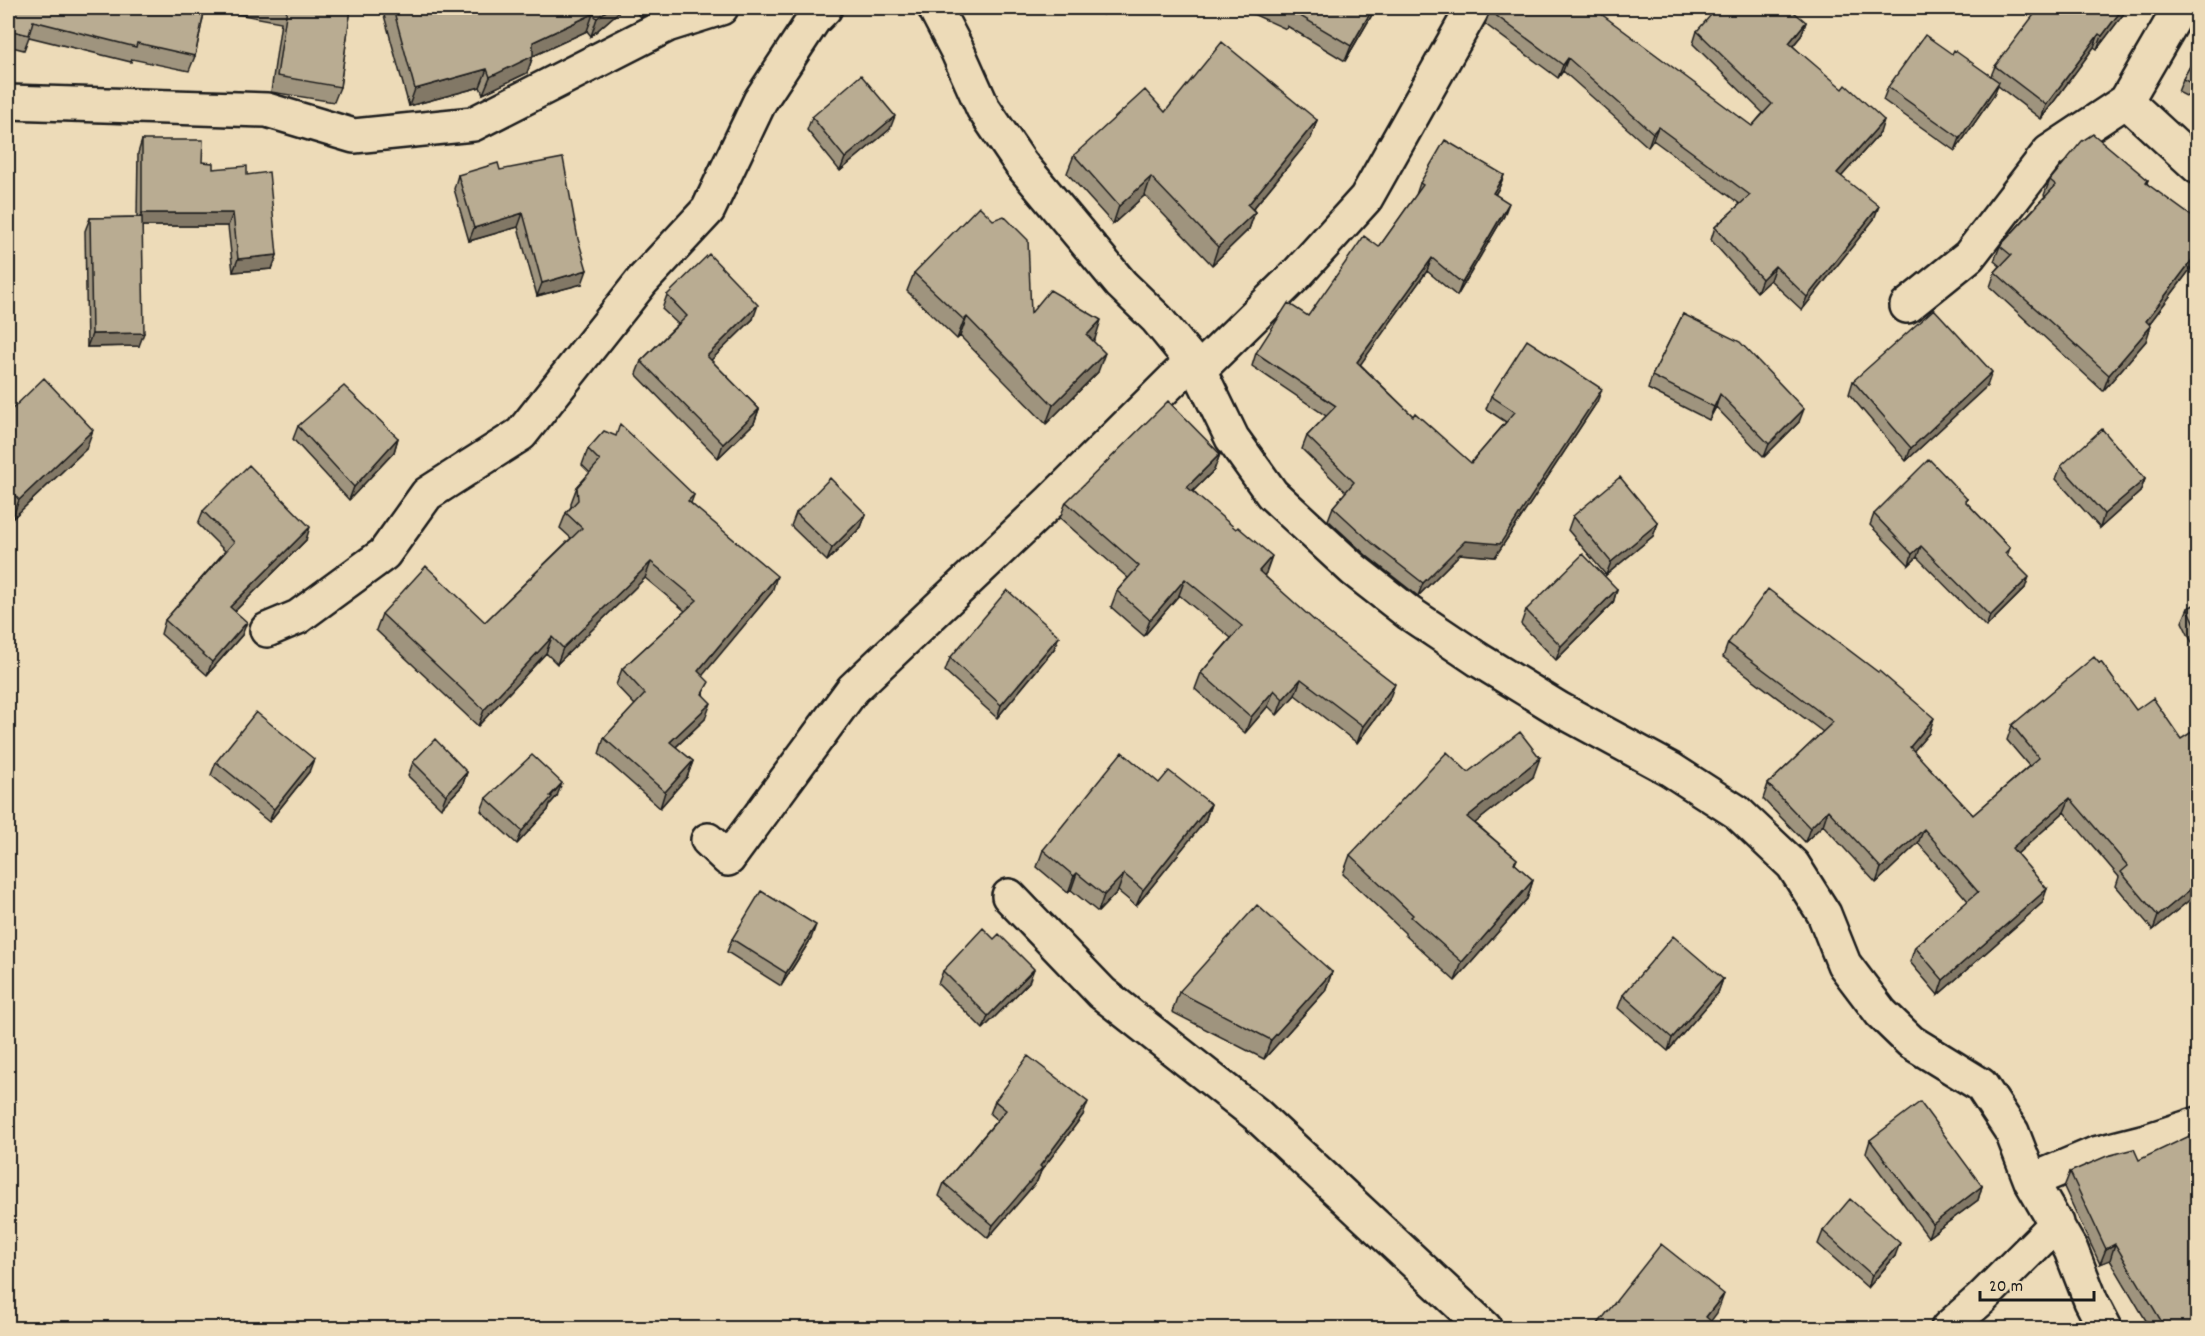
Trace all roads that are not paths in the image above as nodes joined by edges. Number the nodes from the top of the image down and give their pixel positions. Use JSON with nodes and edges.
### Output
{"nodes":[{"id":1,"x":721,"y":8,"type":"edge"},
{"id":2,"x":825,"y":8,"type":"edge"},
{"id":3,"x":935,"y":8,"type":"edge"},
{"id":4,"x":1473,"y":8,"type":"edge"},
{"id":5,"x":2180,"y":8,"type":"edge"},
{"id":6,"x":2126,"y":101,"type":"junction"},
{"id":7,"x":8,"y":102,"type":"edge"},
{"id":8,"x":2198,"y":167,"type":"edge"},
{"id":9,"x":1907,"y":306,"type":"dead end"},
{"id":10,"x":1195,"y":366,"type":"junction"},
{"id":11,"x":267,"y":630,"type":"dead end"},
{"id":12,"x":708,"y":840,"type":"dead end"},
{"id":13,"x":1009,"y":896,"type":"dead end"},
{"id":14,"x":2198,"y":1124,"type":"edge"},
{"id":15,"x":2031,"y":1181,"type":"junction"},
{"id":16,"x":2057,"y":1222,"type":"junction"},
{"id":17,"x":1485,"y":1329,"type":"edge"},
{"id":18,"x":1948,"y":1329,"type":"edge"},
{"id":19,"x":2105,"y":1329,"type":"edge"}],
"edges":[{"from":1,"to":7,"type":"street"},
{"from":2,"to":11,"type":"street"},
{"from":3,"to":10,"type":"street"},
{"from":4,"to":10,"type":"street"},
{"from":5,"to":6,"type":"street"},
{"from":6,"to":8,"type":"street"},
{"from":6,"to":9,"type":"street"},
{"from":10,"to":12,"type":"street"},
{"from":10,"to":15,"type":"street"},
{"from":13,"to":17,"type":"street"},
{"from":14,"to":15,"type":"street"},
{"from":15,"to":16,"type":"street"},
{"from":16,"to":18,"type":"street"},
{"from":16,"to":19,"type":"street"}]}
